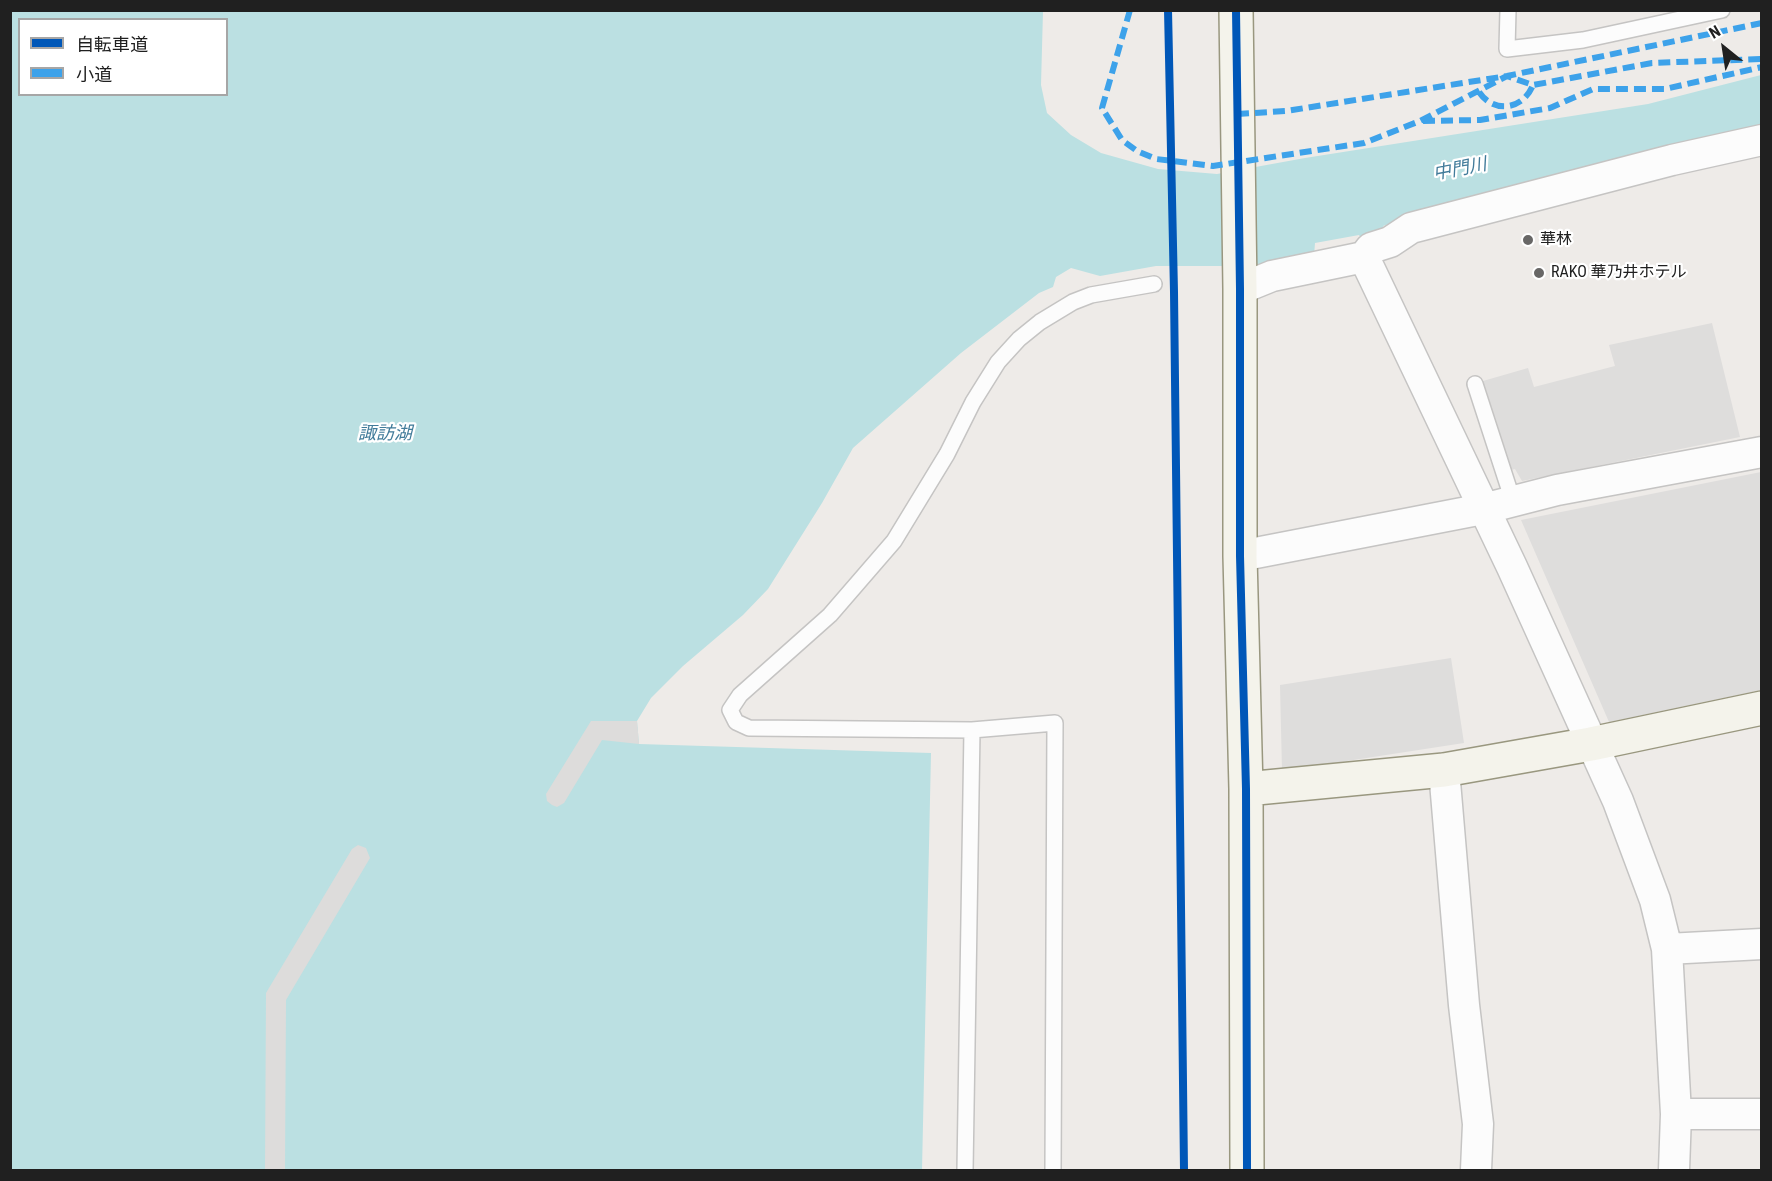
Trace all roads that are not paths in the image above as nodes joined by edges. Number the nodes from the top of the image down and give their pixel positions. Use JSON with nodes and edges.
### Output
{"nodes":[{"id":1,"x":1236,"y":10,"type":"edge"},
{"id":2,"x":1508,"y":10,"type":"edge"},
{"id":3,"x":1722,"y":10,"type":"edge"},
{"id":4,"x":1761,"y":140,"type":"edge"},
{"id":5,"x":1364,"y":257,"type":"junction"},
{"id":6,"x":1240,"y":280,"type":"junction"},
{"id":7,"x":1154,"y":284,"type":"dead end"},
{"id":8,"x":1475,"y":384,"type":"dead end"},
{"id":9,"x":1761,"y":452,"type":"edge"},
{"id":10,"x":1513,"y":501,"type":"junction"},
{"id":11,"x":1483,"y":509,"type":"junction"},
{"id":12,"x":1240,"y":556,"type":"junction"},
{"id":13,"x":1761,"y":708,"type":"edge"},
{"id":14,"x":972,"y":730,"type":"junction"},
{"id":15,"x":1591,"y":744,"type":"junction"},
{"id":16,"x":1444,"y":770,"type":"junction"},
{"id":17,"x":1246,"y":789,"type":"junction"},
{"id":18,"x":1761,"y":944,"type":"edge"},
{"id":19,"x":1667,"y":949,"type":"junction"},
{"id":20,"x":1676,"y":1114,"type":"junction"},
{"id":21,"x":1761,"y":1114,"type":"edge"},
{"id":22,"x":965,"y":1170,"type":"edge"},
{"id":23,"x":1053,"y":1170,"type":"edge"},
{"id":24,"x":1247,"y":1170,"type":"edge"},
{"id":25,"x":1476,"y":1170,"type":"edge"},
{"id":26,"x":1674,"y":1170,"type":"edge"}],
"edges":[{"from":1,"to":6,"type":"street"},
{"from":2,"to":3,"type":"lane"},
{"from":4,"to":5,"type":"street"},
{"from":5,"to":6,"type":"street"},
{"from":5,"to":11,"type":"street"},
{"from":6,"to":12,"type":"street"},
{"from":7,"to":14,"type":"lane"},
{"from":8,"to":10,"type":"lane"},
{"from":9,"to":10,"type":"street"},
{"from":10,"to":11,"type":"street"},
{"from":11,"to":12,"type":"street"},
{"from":11,"to":15,"type":"street"},
{"from":12,"to":17,"type":"street"},
{"from":13,"to":15,"type":"street"},
{"from":14,"to":22,"type":"lane"},
{"from":14,"to":23,"type":"lane"},
{"from":15,"to":16,"type":"street"},
{"from":15,"to":19,"type":"street"},
{"from":16,"to":17,"type":"street"},
{"from":16,"to":25,"type":"street"},
{"from":17,"to":24,"type":"street"},
{"from":18,"to":19,"type":"street"},
{"from":19,"to":20,"type":"street"},
{"from":20,"to":21,"type":"street"},
{"from":20,"to":26,"type":"street"}]}
